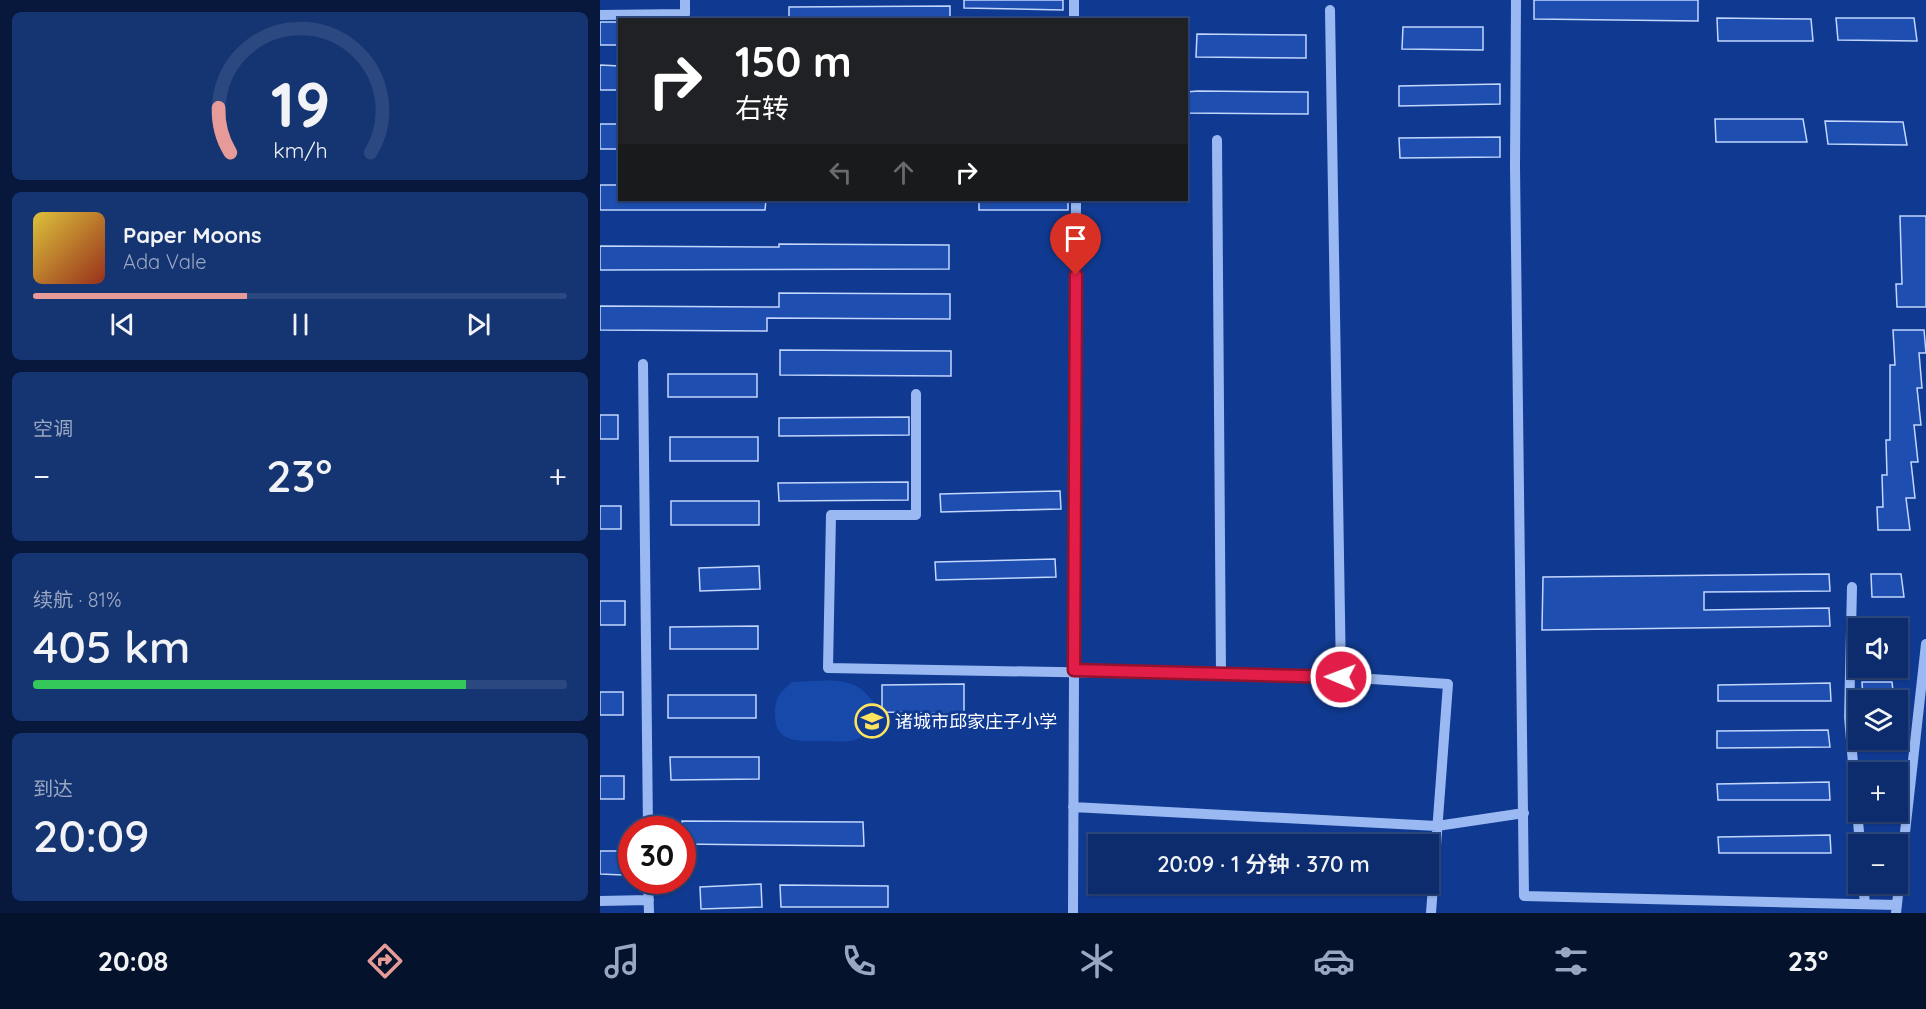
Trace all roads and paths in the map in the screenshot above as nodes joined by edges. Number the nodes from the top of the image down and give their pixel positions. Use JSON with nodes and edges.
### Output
{"nodes":[{"id":1,"x":685,"y":0,"type":"edge"},
{"id":2,"x":1074,"y":0,"type":"edge"},
{"id":3,"x":1516,"y":0,"type":"edge"},
{"id":4,"x":1330,"y":10,"type":"dead end"},
{"id":5,"x":600,"y":15,"type":"edge"},
{"id":6,"x":1074,"y":18,"type":"edge"},
{"id":7,"x":1217,"y":140,"type":"dead end"},
{"id":8,"x":1076,"y":201,"type":"edge"},
{"id":9,"x":644,"y":364,"type":"dead end"},
{"id":10,"x":916,"y":394,"type":"dead end"},
{"id":11,"x":1852,"y":587,"type":"dead end"},
{"id":12,"x":1926,"y":644,"type":"edge"},
{"id":13,"x":1074,"y":670,"type":"junction"},
{"id":14,"x":1221,"y":675,"type":"junction"},
{"id":15,"x":1341,"y":677,"type":"junction"},
{"id":16,"x":1073,"y":807,"type":"junction"},
{"id":17,"x":1524,"y":813,"type":"junction"},
{"id":18,"x":648,"y":816,"type":"edge"},
{"id":19,"x":1437,"y":826,"type":"junction"},
{"id":20,"x":1859,"y":834,"type":"edge"},
{"id":21,"x":649,"y":894,"type":"edge"},
{"id":22,"x":1864,"y":894,"type":"edge"},
{"id":23,"x":649,"y":900,"type":"junction"},
{"id":24,"x":600,"y":901,"type":"edge"},
{"id":25,"x":1865,"y":904,"type":"junction"},
{"id":26,"x":1897,"y":909,"type":"edge"},
{"id":27,"x":649,"y":913,"type":"edge"},
{"id":28,"x":1073,"y":913,"type":"edge"},
{"id":29,"x":1431,"y":913,"type":"edge"}],
"edges":[{"from":1,"to":5,"type":"street"},
{"from":2,"to":6,"type":"street"},
{"from":3,"to":17,"type":"street"},
{"from":4,"to":15,"type":"street"},
{"from":7,"to":14,"type":"street"},
{"from":8,"to":13,"type":"street"},
{"from":9,"to":18,"type":"street"},
{"from":10,"to":13,"type":"street"},
{"from":11,"to":20,"type":"street"},
{"from":12,"to":26,"type":"street"},
{"from":13,"to":14,"type":"street"},
{"from":13,"to":16,"type":"street"},
{"from":14,"to":15,"type":"street"},
{"from":15,"to":19,"type":"street"},
{"from":16,"to":19,"type":"street"},
{"from":16,"to":28,"type":"street"},
{"from":17,"to":19,"type":"street"},
{"from":17,"to":25,"type":"street"},
{"from":19,"to":29,"type":"street"},
{"from":21,"to":23,"type":"street"},
{"from":22,"to":25,"type":"street"},
{"from":23,"to":24,"type":"street"},
{"from":23,"to":27,"type":"street"},
{"from":25,"to":26,"type":"street"}]}
